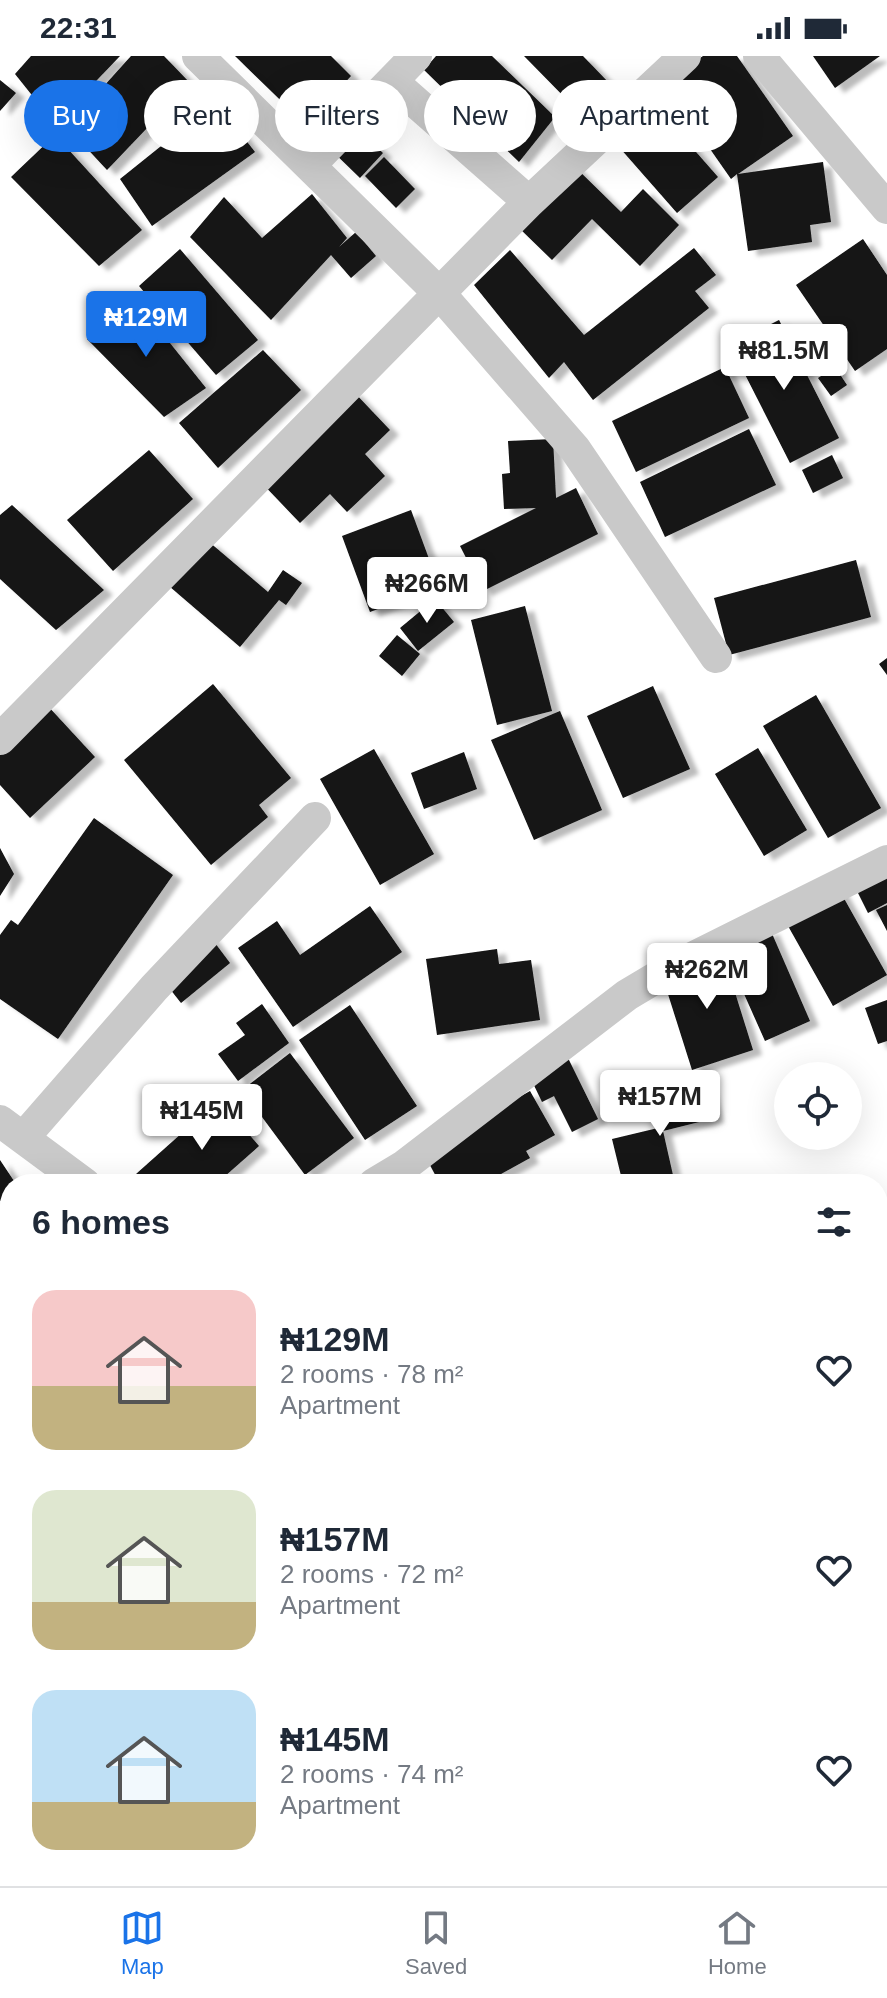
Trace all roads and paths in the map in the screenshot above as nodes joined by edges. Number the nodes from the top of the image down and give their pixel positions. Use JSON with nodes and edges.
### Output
{"nodes":[{"id":1,"x":198,"y":56,"type":"edge"},
{"id":2,"x":416,"y":56,"type":"edge"},
{"id":3,"x":685,"y":56,"type":"edge"},
{"id":4,"x":759,"y":56,"type":"edge"},
{"id":5,"x":396,"y":80,"type":"edge"},
{"id":6,"x":408,"y":95,"type":"edge"},
{"id":7,"x":323,"y":152,"type":"edge"},
{"id":8,"x":310,"y":165,"type":"junction"},
{"id":9,"x":529,"y":202,"type":"junction"},
{"id":10,"x":885,"y":202,"type":"edge"},
{"id":11,"x":441,"y":295,"type":"junction"},
{"id":12,"x":716,"y":657,"type":"dead end"},
{"id":13,"x":0,"y":739,"type":"edge"},
{"id":14,"x":315,"y":818,"type":"dead end"},
{"id":15,"x":887,"y":861,"type":"edge"},
{"id":16,"x":12,"y":1129,"type":"edge"},
{"id":17,"x":72,"y":1174,"type":"edge"},
{"id":18,"x":391,"y":1174,"type":"edge"}],
"edges":[{"from":1,"to":8,"type":"street"},
{"from":2,"to":5,"type":"street"},
{"from":3,"to":9,"type":"street"},
{"from":4,"to":10,"type":"street"},
{"from":6,"to":9,"type":"street"},
{"from":7,"to":8,"type":"street"},
{"from":8,"to":11,"type":"street"},
{"from":9,"to":11,"type":"street"},
{"from":11,"to":12,"type":"street"},
{"from":11,"to":13,"type":"street"},
{"from":14,"to":16,"type":"street"},
{"from":15,"to":18,"type":"street"},
{"from":16,"to":17,"type":"street"}]}
